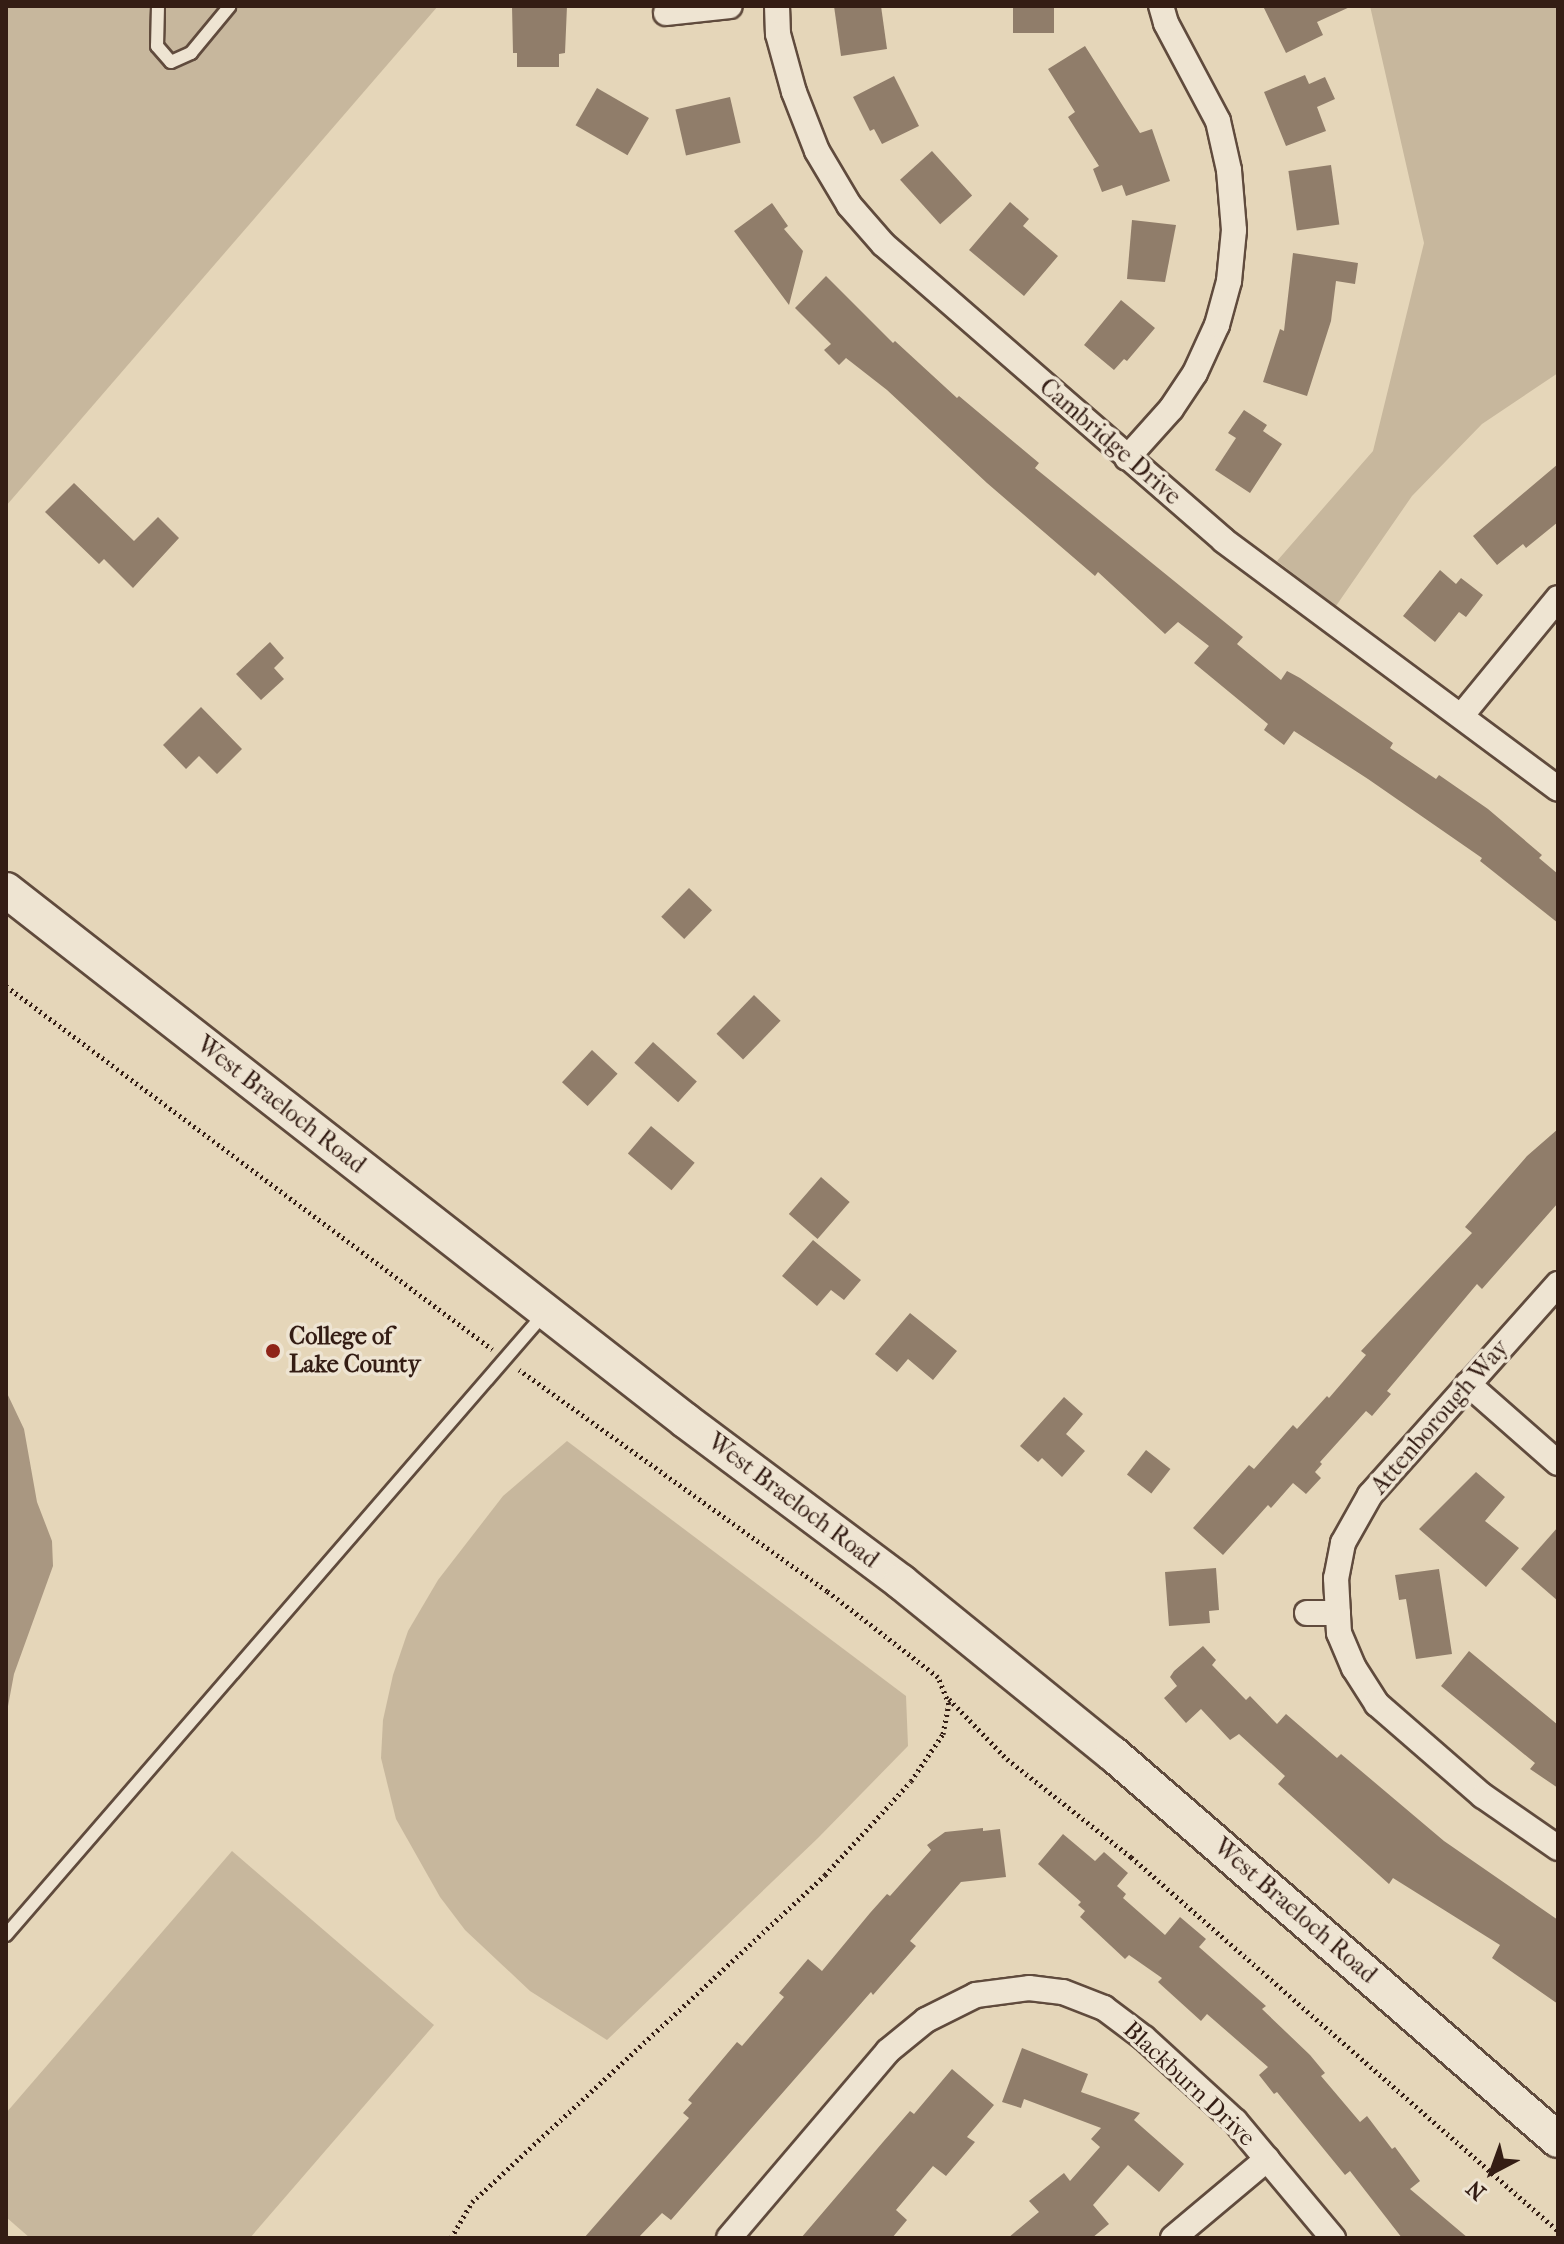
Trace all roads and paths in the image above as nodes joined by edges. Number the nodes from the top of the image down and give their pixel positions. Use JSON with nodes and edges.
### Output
{"nodes":[{"id":1,"x":158,"y":6,"type":"edge"},
{"id":2,"x":730,"y":6,"type":"edge"},
{"id":3,"x":777,"y":6,"type":"edge"},
{"id":4,"x":1161,"y":6,"type":"edge"},
{"id":5,"x":229,"y":7,"type":"edge"},
{"id":6,"x":666,"y":13,"type":"dead end"},
{"id":7,"x":1127,"y":458,"type":"junction"},
{"id":8,"x":1558,"y":598,"type":"edge"},
{"id":9,"x":1462,"y":715,"type":"junction"},
{"id":10,"x":1558,"y":789,"type":"edge"},
{"id":11,"x":6,"y":890,"type":"edge"},
{"id":12,"x":6,"y":986,"type":"edge"},
{"id":13,"x":1558,"y":1284,"type":"edge"},
{"id":14,"x":546,"y":1312,"type":"junction"},
{"id":15,"x":505,"y":1360,"type":"junction"},
{"id":16,"x":1468,"y":1384,"type":"junction"},
{"id":17,"x":1558,"y":1463,"type":"edge"},
{"id":18,"x":1307,"y":1613,"type":"dead end"},
{"id":19,"x":1338,"y":1613,"type":"junction"},
{"id":20,"x":945,"y":1695,"type":"junction"},
{"id":21,"x":1558,"y":1848,"type":"edge"},
{"id":22,"x":6,"y":1935,"type":"edge"},
{"id":23,"x":1558,"y":2140,"type":"edge"},
{"id":24,"x":1267,"y":2159,"type":"junction"},
{"id":25,"x":1558,"y":2231,"type":"edge"},
{"id":26,"x":451,"y":2238,"type":"edge"},
{"id":27,"x":729,"y":2238,"type":"edge"},
{"id":28,"x":1173,"y":2238,"type":"edge"},
{"id":29,"x":1333,"y":2238,"type":"edge"}],
"edges":[{"from":1,"to":5,"type":"lane"},
{"from":2,"to":6,"type":"street"},
{"from":3,"to":7,"type":"street","name":"Cambridge Drive"},
{"from":4,"to":7,"type":"street"},
{"from":7,"to":9,"type":"street","name":"Cambridge Drive"},
{"from":8,"to":9,"type":"street"},
{"from":9,"to":10,"type":"street","name":"Cambridge Drive"},
{"from":11,"to":14,"type":"street","name":"West Braeloch Road"},
{"from":12,"to":15,"type":"path"},
{"from":13,"to":16,"type":"street","name":"Attenborough Way"},
{"from":14,"to":15,"type":"lane"},
{"from":14,"to":23,"type":"street","name":"West Braeloch Road"},
{"from":15,"to":20,"type":"path"},
{"from":15,"to":22,"type":"lane"},
{"from":16,"to":17,"type":"street"},
{"from":16,"to":19,"type":"street","name":"Attenborough Way"},
{"from":18,"to":19,"type":"street"},
{"from":19,"to":21,"type":"street","name":"Attenborough Way"},
{"from":20,"to":25,"type":"path"},
{"from":20,"to":26,"type":"path"},
{"from":24,"to":27,"type":"street","name":"Blackburn Drive"},
{"from":24,"to":28,"type":"street"},
{"from":24,"to":29,"type":"street","name":"Blackburn Drive"}]}
